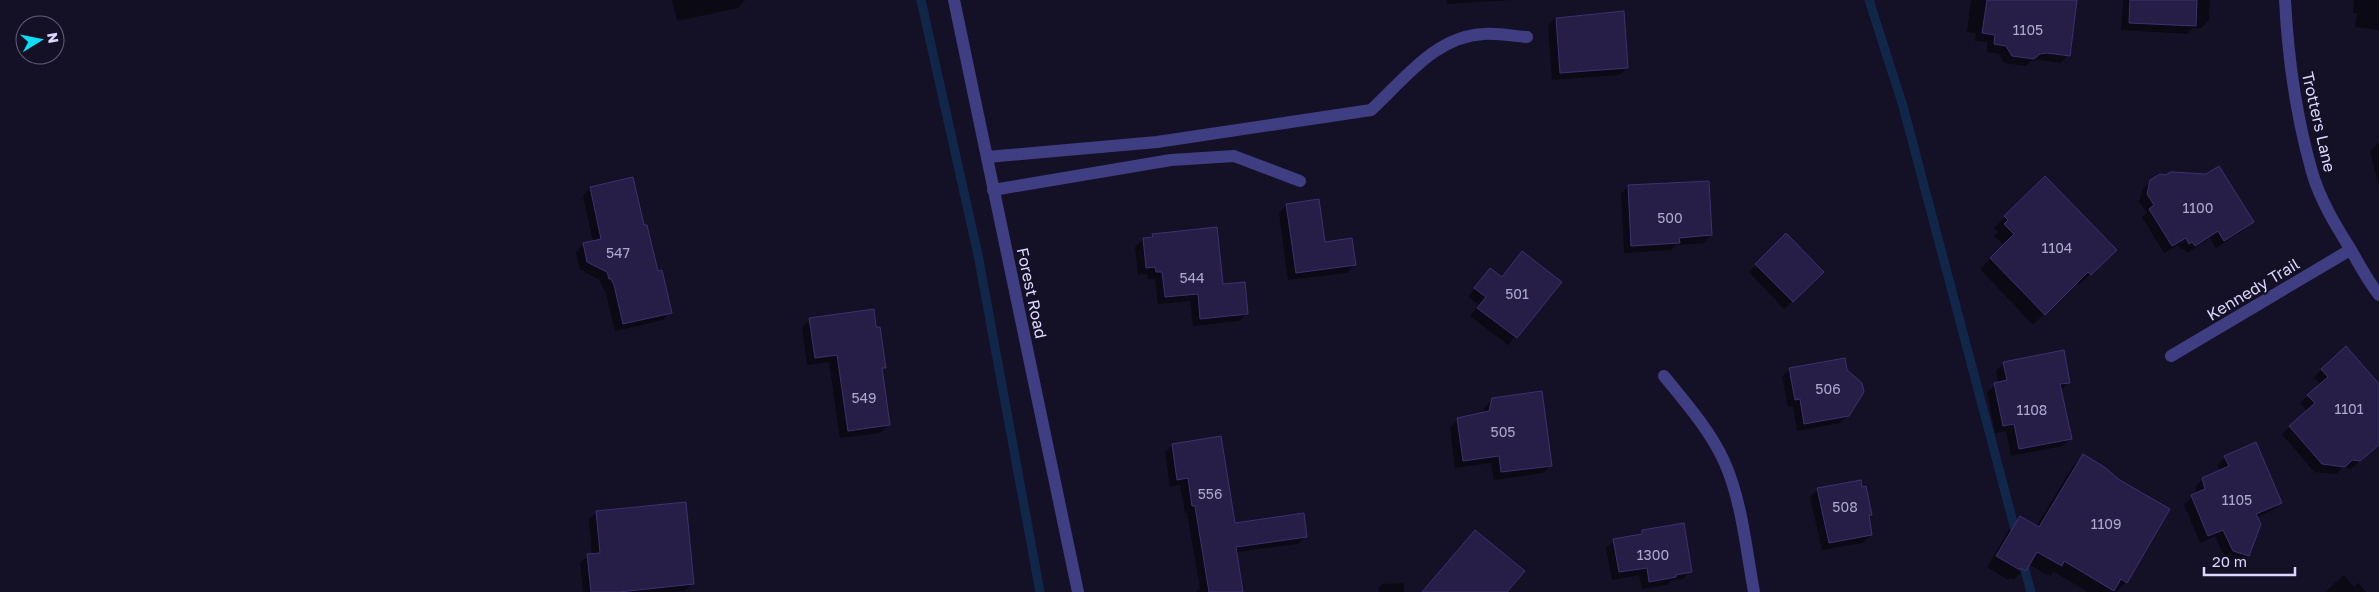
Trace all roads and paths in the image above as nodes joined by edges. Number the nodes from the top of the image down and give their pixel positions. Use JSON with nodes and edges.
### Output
{"nodes":[{"id":1,"x":954,"y":0,"type":"edge"},
{"id":2,"x":2285,"y":0,"type":"edge"},
{"id":3,"x":1527,"y":37,"type":"dead end"},
{"id":4,"x":987,"y":157,"type":"junction"},
{"id":5,"x":1300,"y":181,"type":"dead end"},
{"id":6,"x":994,"y":190,"type":"junction"},
{"id":7,"x":2350,"y":250,"type":"junction"},
{"id":8,"x":2379,"y":295,"type":"edge"},
{"id":9,"x":2172,"y":356,"type":"dead end"},
{"id":10,"x":1664,"y":376,"type":"dead end"},
{"id":11,"x":1078,"y":592,"type":"edge"},
{"id":12,"x":1754,"y":592,"type":"edge"}],
"edges":[{"from":1,"to":4,"type":"street","name":"Forest Road"},
{"from":2,"to":7,"type":"street","name":"Trotters Lane"},
{"from":3,"to":4,"type":"street"},
{"from":4,"to":6,"type":"street","name":"Forest Road"},
{"from":5,"to":6,"type":"street"},
{"from":6,"to":11,"type":"street","name":"Forest Road"},
{"from":7,"to":8,"type":"street","name":"Trotters Lane"},
{"from":7,"to":9,"type":"street","name":"Kennedy Trail"},
{"from":10,"to":12,"type":"street"}]}
